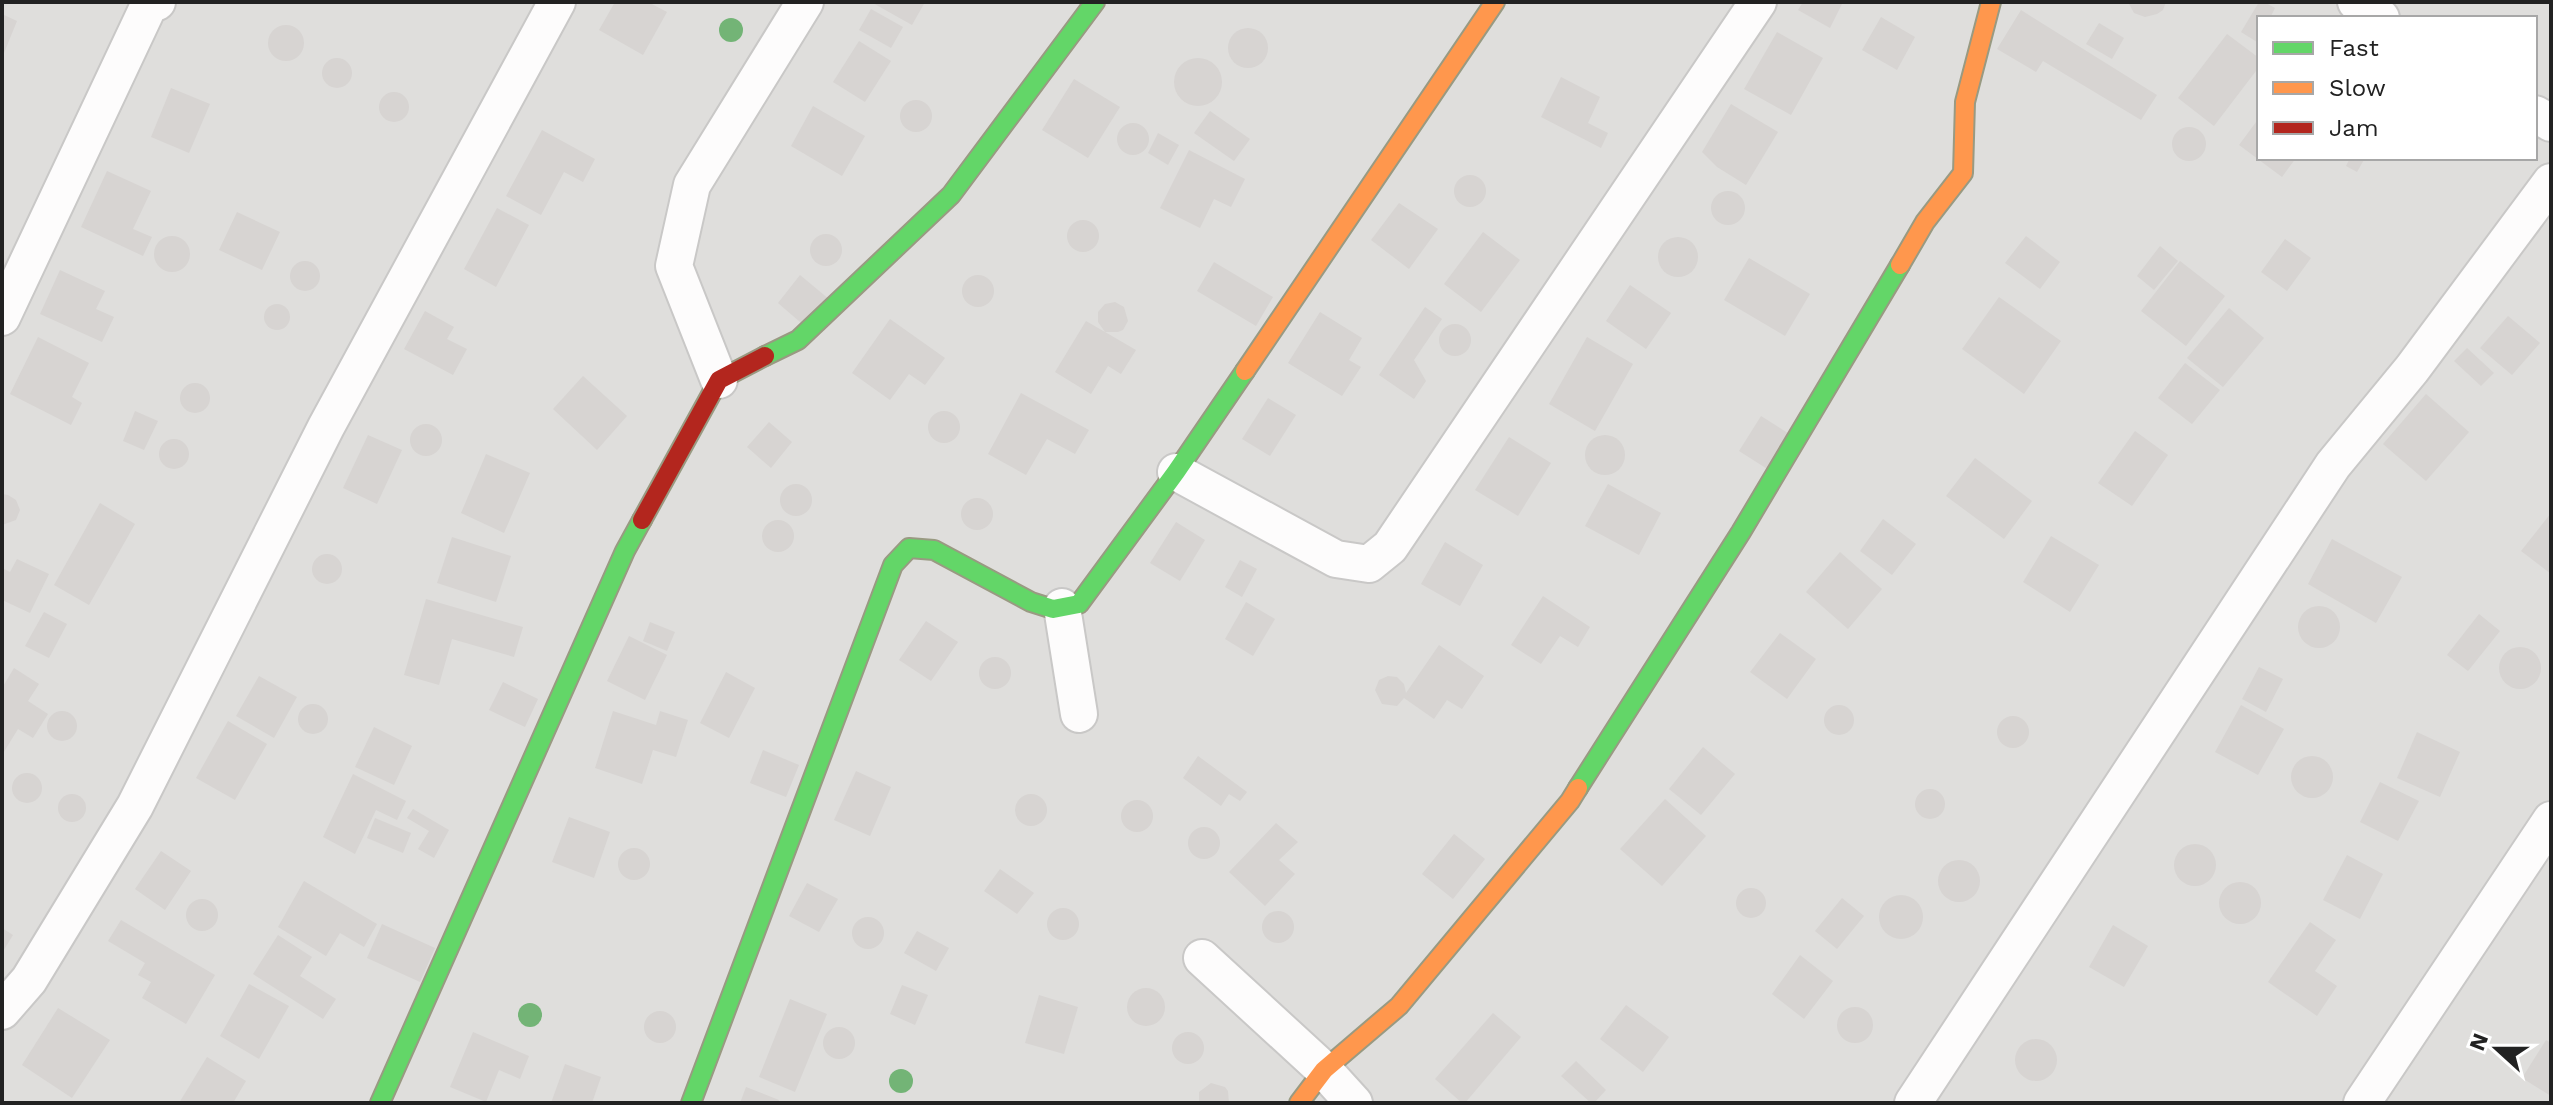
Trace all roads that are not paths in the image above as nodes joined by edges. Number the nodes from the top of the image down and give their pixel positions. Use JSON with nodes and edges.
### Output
{"nodes":[{"id":1,"x":157,"y":2,"type":"edge"},
{"id":2,"x":557,"y":2,"type":"edge"},
{"id":3,"x":805,"y":2,"type":"edge"},
{"id":4,"x":1095,"y":2,"type":"edge"},
{"id":5,"x":1495,"y":2,"type":"edge"},
{"id":6,"x":1758,"y":2,"type":"edge"},
{"id":7,"x":1991,"y":2,"type":"edge"},
{"id":8,"x":2356,"y":2,"type":"edge"},
{"id":9,"x":2378,"y":16,"type":"edge"},
{"id":10,"x":2551,"y":182,"type":"edge"},
{"id":11,"x":2,"y":317,"type":"edge"},
{"id":12,"x":719,"y":380,"type":"junction"},
{"id":13,"x":1176,"y":472,"type":"junction"},
{"id":14,"x":1062,"y":607,"type":"junction"},
{"id":15,"x":1079,"y":714,"type":"dead end"},
{"id":16,"x":2551,"y":820,"type":"edge"},
{"id":17,"x":1202,"y":958,"type":"dead end"},
{"id":18,"x":2,"y":1011,"type":"edge"},
{"id":19,"x":1324,"y":1070,"type":"junction"},
{"id":20,"x":380,"y":1103,"type":"edge"},
{"id":21,"x":691,"y":1103,"type":"edge"},
{"id":22,"x":1299,"y":1103,"type":"edge"},
{"id":23,"x":1354,"y":1103,"type":"edge"},
{"id":24,"x":1913,"y":1103,"type":"edge"},
{"id":25,"x":2362,"y":1103,"type":"edge"}],
"edges":[{"from":1,"to":11,"type":"street"},
{"from":2,"to":18,"type":"street"},
{"from":3,"to":12,"type":"street"},
{"from":4,"to":12,"type":"street"},
{"from":5,"to":13,"type":"street"},
{"from":6,"to":13,"type":"street"},
{"from":7,"to":19,"type":"street"},
{"from":8,"to":9,"type":"street"},
{"from":10,"to":24,"type":"street"},
{"from":12,"to":20,"type":"street"},
{"from":13,"to":14,"type":"street"},
{"from":14,"to":15,"type":"street"},
{"from":14,"to":21,"type":"street"},
{"from":16,"to":25,"type":"street"},
{"from":17,"to":19,"type":"street"},
{"from":19,"to":22,"type":"street"},
{"from":19,"to":23,"type":"street"}]}
